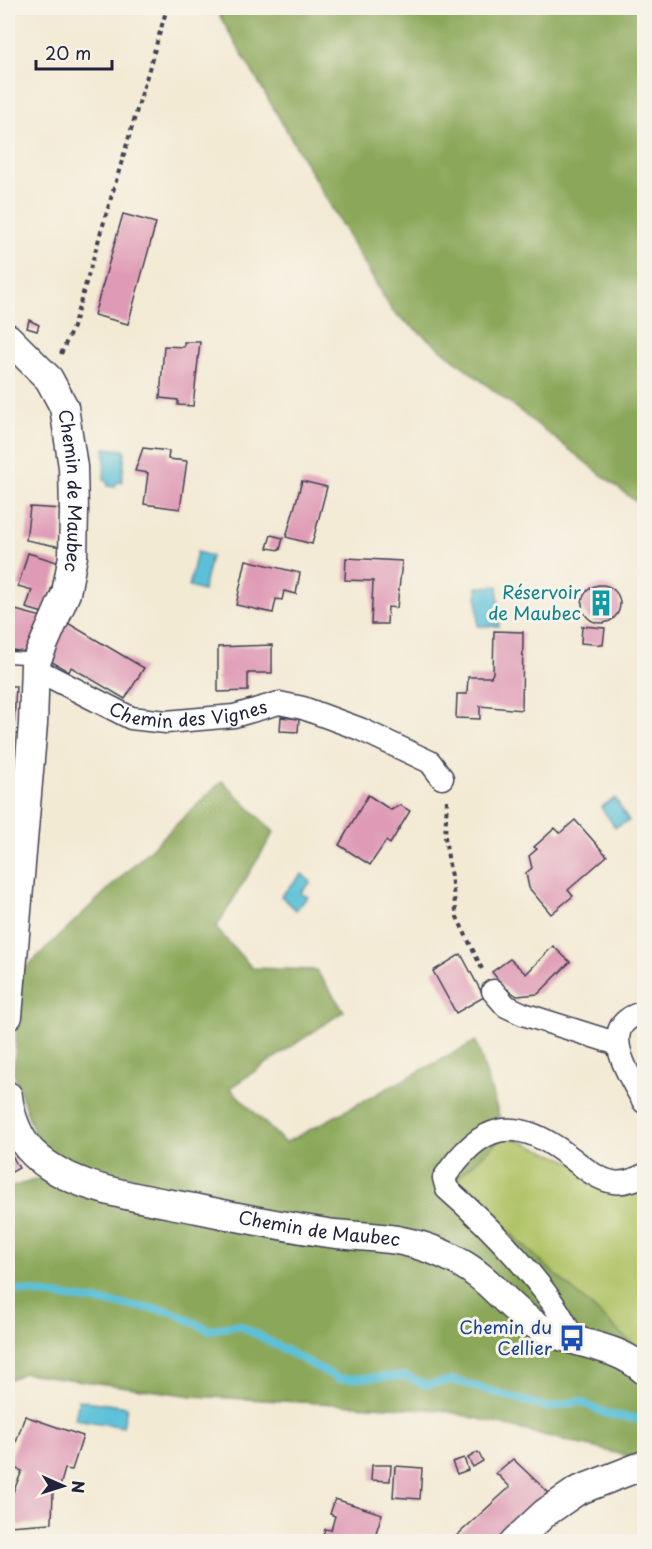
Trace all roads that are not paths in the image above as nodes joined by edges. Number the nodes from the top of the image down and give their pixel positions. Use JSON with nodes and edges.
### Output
{"nodes":[{"id":1,"x":8,"y":338,"type":"edge"},
{"id":2,"x":8,"y":657,"type":"edge"},
{"id":3,"x":35,"y":664,"type":"junction"},
{"id":4,"x":442,"y":777,"type":"road end"},
{"id":5,"x":493,"y":991,"type":"road end"},
{"id":6,"x":645,"y":1014,"type":"edge"},
{"id":7,"x":8,"y":1016,"type":"edge"},
{"id":8,"x":618,"y":1044,"type":"junction"},
{"id":9,"x":8,"y":1096,"type":"edge"},
{"id":10,"x":645,"y":1102,"type":"edge"},
{"id":11,"x":645,"y":1175,"type":"edge"},
{"id":12,"x":572,"y":1338,"type":"junction"},
{"id":13,"x":645,"y":1370,"type":"edge"},
{"id":14,"x":645,"y":1465,"type":"edge"},
{"id":15,"x":514,"y":1542,"type":"edge"}],
"edges":[{"from":1,"to":3,"type":"street","name":"Chemin de Maubec"},
{"from":2,"to":3,"type":"lane"},
{"from":3,"to":4,"type":"street","name":"Chemin des Vignes"},
{"from":3,"to":7,"type":"street","name":"Chemin de Maubec"},
{"from":5,"to":8,"type":"street"},
{"from":6,"to":8,"type":"street"},
{"from":8,"to":10,"type":"street"},
{"from":9,"to":12,"type":"street","name":"Chemin de Maubec"},
{"from":11,"to":12,"type":"street"},
{"from":12,"to":13,"type":"street","name":"Chemin de Maubec"},
{"from":14,"to":15,"type":"street"}]}
